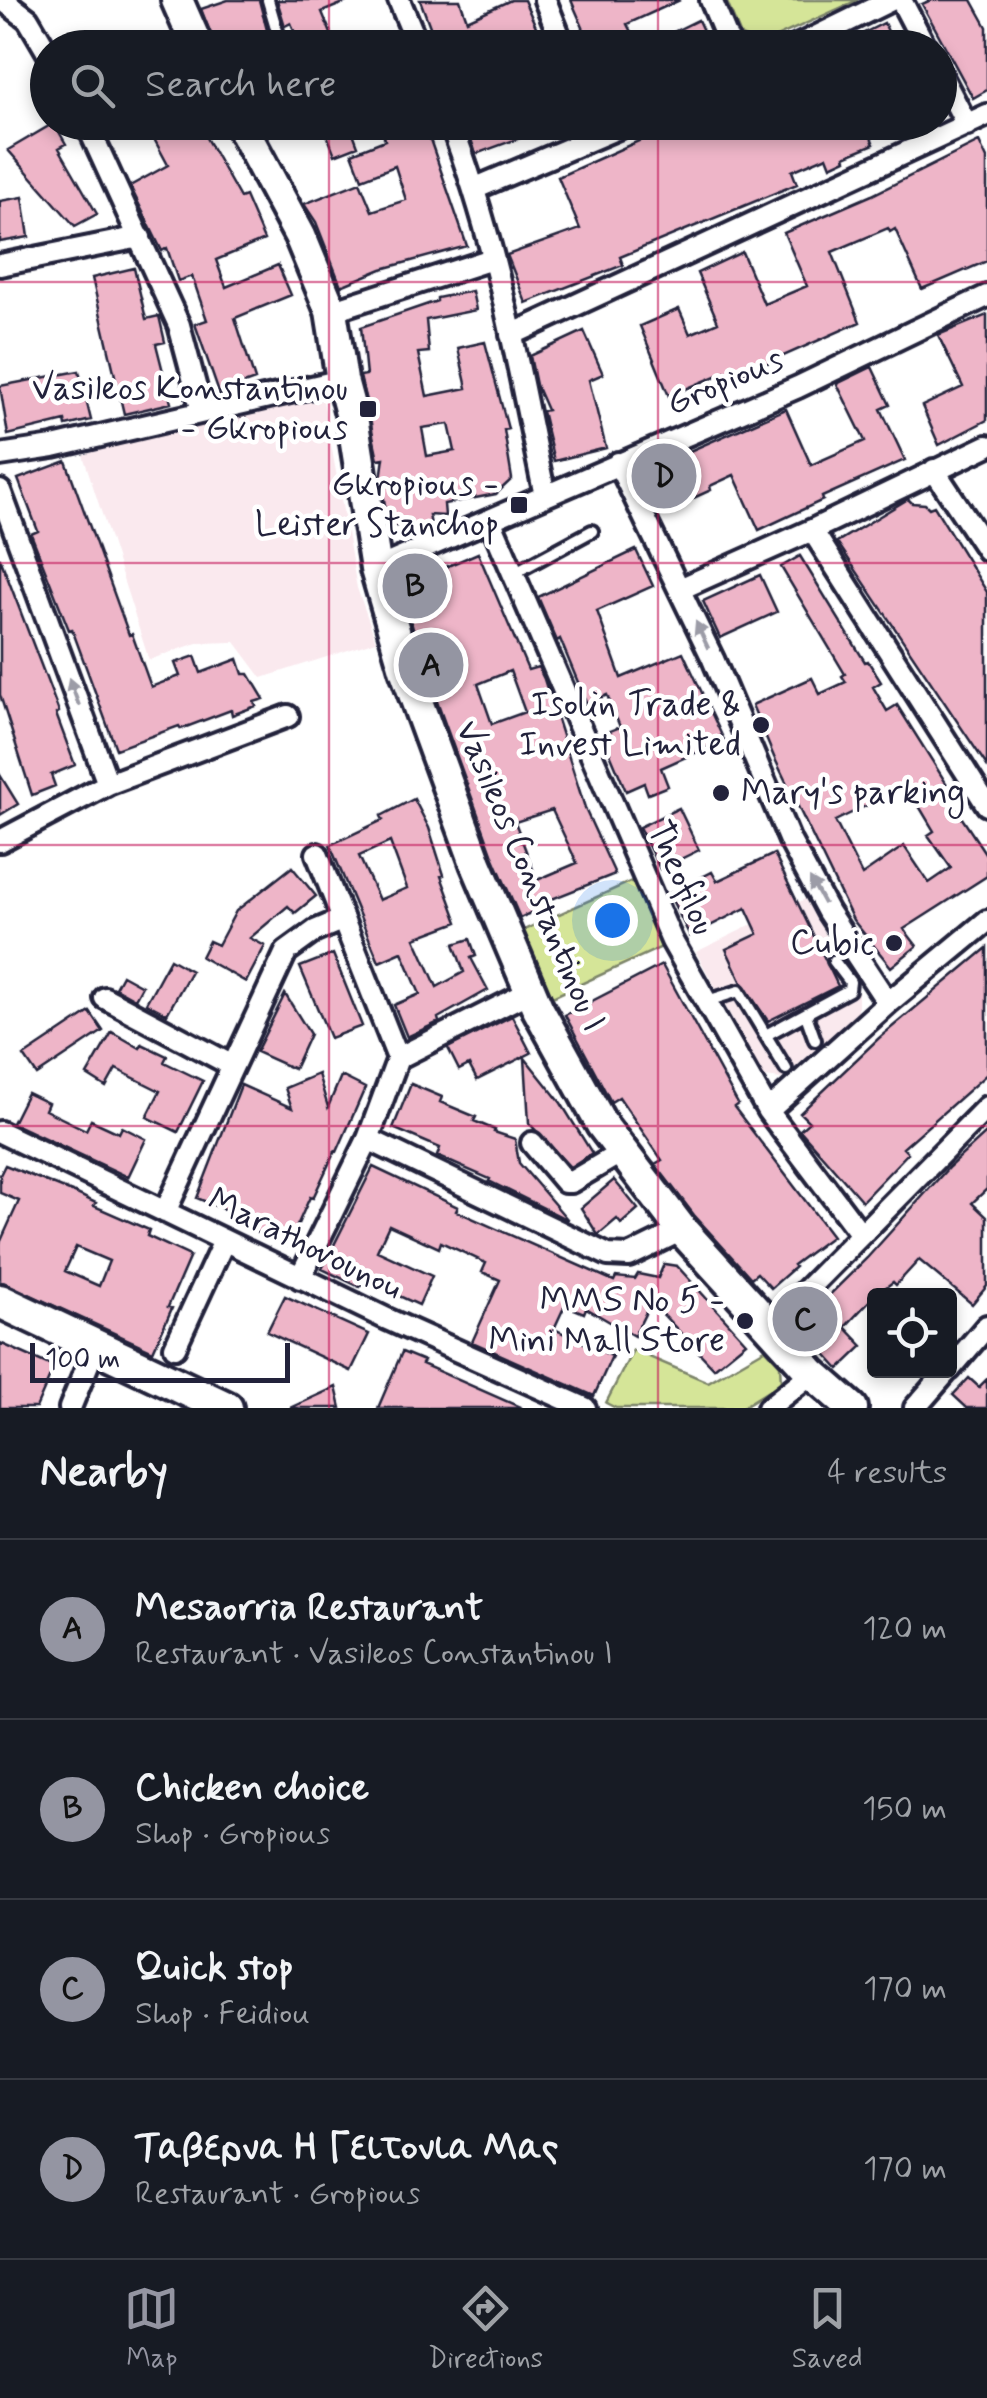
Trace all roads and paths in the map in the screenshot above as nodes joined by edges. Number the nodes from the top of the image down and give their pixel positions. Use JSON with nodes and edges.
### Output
{"nodes":[{"id":1,"x":4,"y":0,"type":"edge"},
{"id":2,"x":177,"y":0,"type":"edge"},
{"id":3,"x":268,"y":0,"type":"edge"},
{"id":4,"x":399,"y":0,"type":"edge"},
{"id":5,"x":545,"y":0,"type":"edge"},
{"id":6,"x":711,"y":0,"type":"edge"},
{"id":7,"x":891,"y":0,"type":"edge"},
{"id":8,"x":901,"y":0,"type":"edge"},
{"id":9,"x":34,"y":30,"type":"edge"},
{"id":10,"x":190,"y":30,"type":"edge"},
{"id":11,"x":276,"y":30,"type":"edge"},
{"id":12,"x":412,"y":30,"type":"edge"},
{"id":13,"x":557,"y":30,"type":"edge"},
{"id":14,"x":724,"y":30,"type":"edge"},
{"id":15,"x":830,"y":30,"type":"edge"},
{"id":16,"x":917,"y":30,"type":"edge"},
{"id":17,"x":957,"y":106,"type":"edge"},
{"id":18,"x":987,"y":116,"type":"edge"},
{"id":19,"x":967,"y":125,"type":"junction"},
{"id":20,"x":957,"y":130,"type":"edge"},
{"id":21,"x":94,"y":140,"type":"edge"},
{"id":22,"x":249,"y":140,"type":"edge"},
{"id":23,"x":457,"y":140,"type":"edge"},
{"id":24,"x":578,"y":140,"type":"edge"},
{"id":25,"x":934,"y":140,"type":"edge"},
{"id":26,"x":476,"y":188,"type":"junction"},
{"id":27,"x":140,"y":237,"type":"junction"},
{"id":28,"x":492,"y":259,"type":"junction"},
{"id":29,"x":0,"y":266,"type":"edge"},
{"id":30,"x":987,"y":296,"type":"edge"},
{"id":31,"x":331,"y":310,"type":"junction"},
{"id":32,"x":511,"y":335,"type":"junction"},
{"id":33,"x":342,"y":380,"type":"junction"},
{"id":34,"x":202,"y":411,"type":"junction"},
{"id":35,"x":987,"y":446,"type":"edge"},
{"id":36,"x":0,"y":455,"type":"edge"},
{"id":37,"x":618,"y":462,"type":"junction"},
{"id":38,"x":934,"y":470,"type":"junction"},
{"id":39,"x":0,"y":491,"type":"edge"},
{"id":40,"x":544,"y":496,"type":"junction"},
{"id":41,"x":491,"y":522,"type":"junction"},
{"id":42,"x":812,"y":530,"type":"junction"},
{"id":43,"x":592,"y":531,"type":"dead end"},
{"id":44,"x":987,"y":550,"type":"edge"},
{"id":45,"x":376,"y":569,"type":"junction"},
{"id":46,"x":513,"y":574,"type":"junction"},
{"id":47,"x":680,"y":588,"type":"junction"},
{"id":48,"x":288,"y":716,"type":"dead end"},
{"id":49,"x":108,"y":784,"type":"junction"},
{"id":50,"x":987,"y":805,"type":"edge"},
{"id":51,"x":0,"y":841,"type":"edge"},
{"id":52,"x":317,"y":854,"type":"dead end"},
{"id":53,"x":340,"y":920,"type":"junction"},
{"id":54,"x":987,"y":921,"type":"edge"},
{"id":55,"x":834,"y":961,"type":"dead end"},
{"id":56,"x":531,"y":991,"type":"junction"},
{"id":57,"x":105,"y":998,"type":"dead end"},
{"id":58,"x":706,"y":1001,"type":"junction"},
{"id":59,"x":888,"y":1003,"type":"junction"},
{"id":60,"x":806,"y":1015,"type":"junction"},
{"id":61,"x":766,"y":1036,"type":"junction"},
{"id":62,"x":815,"y":1040,"type":"dead end"},
{"id":63,"x":398,"y":1058,"type":"junction"},
{"id":64,"x":231,"y":1066,"type":"junction"},
{"id":65,"x":786,"y":1068,"type":"dead end"},
{"id":66,"x":987,"y":1107,"type":"edge"},
{"id":67,"x":768,"y":1112,"type":"junction"},
{"id":68,"x":0,"y":1132,"type":"edge"},
{"id":69,"x":368,"y":1138,"type":"junction"},
{"id":70,"x":532,"y":1144,"type":"dead end"},
{"id":71,"x":622,"y":1152,"type":"junction"},
{"id":72,"x":165,"y":1212,"type":"junction"},
{"id":73,"x":682,"y":1230,"type":"junction"},
{"id":74,"x":860,"y":1233,"type":"junction"},
{"id":75,"x":224,"y":1241,"type":"junction"},
{"id":76,"x":300,"y":1278,"type":"junction"},
{"id":77,"x":0,"y":1301,"type":"edge"},
{"id":78,"x":0,"y":1320,"type":"edge"},
{"id":79,"x":986,"y":1327,"type":"edge"},
{"id":80,"x":769,"y":1328,"type":"junction"},
{"id":81,"x":175,"y":1347,"type":"dead end"},
{"id":82,"x":92,"y":1354,"type":"junction"},
{"id":83,"x":957,"y":1361,"type":"edge"},
{"id":84,"x":812,"y":1373,"type":"junction"},
{"id":85,"x":942,"y":1378,"type":"edge"},
{"id":86,"x":70,"y":1408,"type":"edge"},
{"id":87,"x":192,"y":1408,"type":"edge"},
{"id":88,"x":226,"y":1408,"type":"edge"},
{"id":89,"x":585,"y":1408,"type":"edge"},
{"id":90,"x":768,"y":1408,"type":"edge"},
{"id":91,"x":852,"y":1408,"type":"edge"},
{"id":92,"x":916,"y":1408,"type":"edge"}],
"edges":[{"from":1,"to":9,"type":"street"},
{"from":2,"to":10,"type":"main road"},
{"from":3,"to":11,"type":"lane"},
{"from":4,"to":12,"type":"street"},
{"from":5,"to":13,"type":"street"},
{"from":6,"to":14,"type":"street"},
{"from":7,"to":15,"type":"street"},
{"from":8,"to":16,"type":"street"},
{"from":17,"to":19,"type":"street"},
{"from":18,"to":19,"type":"street"},
{"from":19,"to":20,"type":"street"},
{"from":21,"to":27,"type":"street"},
{"from":22,"to":31,"type":"main road","name":"Vasileos Constantinou I"},
{"from":23,"to":26,"type":"street"},
{"from":24,"to":26,"type":"street"},
{"from":25,"to":32,"type":"street"},
{"from":26,"to":28,"type":"street"},
{"from":27,"to":29,"type":"street"},
{"from":27,"to":34,"type":"street"},
{"from":28,"to":31,"type":"street"},
{"from":28,"to":32,"type":"street"},
{"from":30,"to":37,"type":"street","name":"Gropious"},
{"from":31,"to":33,"type":"main road","name":"Vasileos Constantinou I"},
{"from":32,"to":40,"type":"street"},
{"from":33,"to":34,"type":"street"},
{"from":33,"to":45,"type":"main road","name":"Vasileos Constantinou I"},
{"from":34,"to":36,"type":"street"},
{"from":35,"to":38,"type":"street"},
{"from":37,"to":40,"type":"street","name":"Gropious"},
{"from":37,"to":47,"type":"street"},
{"from":38,"to":42,"type":"street"},
{"from":38,"to":44,"type":"street"},
{"from":49,"to":39,"type":"street","one_way":true},
{"from":40,"to":41,"type":"street","name":"Gropious"},
{"from":41,"to":45,"type":"street","name":"Gropious"},
{"from":41,"to":46,"type":"street","name":"Theofilou"},
{"from":42,"to":47,"type":"street"},
{"from":42,"to":50,"type":"street"},
{"from":43,"to":46,"type":"lane"},
{"from":45,"to":56,"type":"main road","name":"Vasileos Constantinou I"},
{"from":46,"to":58,"type":"street","name":"Theofilou"},
{"from":59,"to":47,"type":"street","one_way":true},
{"from":48,"to":49,"type":"street"},
{"from":49,"to":51,"type":"street"},
{"from":52,"to":53,"type":"street"},
{"from":53,"to":63,"type":"street"},
{"from":53,"to":64,"type":"street"},
{"from":54,"to":59,"type":"street"},
{"from":55,"to":60,"type":"lane"},
{"from":56,"to":63,"type":"street"},
{"from":56,"to":71,"type":"main road","name":"Vasileos Constantinou I"},
{"from":57,"to":64,"type":"street"},
{"from":58,"to":61,"type":"lane"},
{"from":58,"to":67,"type":"street","name":"Theofilou"},
{"from":59,"to":67,"type":"street"},
{"from":60,"to":61,"type":"lane"},
{"from":60,"to":62,"type":"lane"},
{"from":61,"to":65,"type":"lane"},
{"from":63,"to":69,"type":"street"},
{"from":64,"to":72,"type":"street"},
{"from":66,"to":74,"type":"street"},
{"from":67,"to":74,"type":"street","name":"Theofilou"},
{"from":68,"to":72,"type":"street","name":"Marathovounou"},
{"from":69,"to":73,"type":"street"},
{"from":69,"to":76,"type":"street"},
{"from":70,"to":71,"type":"street"},
{"from":71,"to":73,"type":"main road","name":"Vasileos Constantinou I"},
{"from":72,"to":75,"type":"street","name":"Marathovounou"},
{"from":73,"to":80,"type":"main road","name":"Vasileos Constantinou I"},
{"from":74,"to":80,"type":"street"},
{"from":75,"to":76,"type":"street","name":"Marathovounou"},
{"from":75,"to":81,"type":"street"},
{"from":76,"to":89,"type":"street","name":"Marathovounou"},
{"from":77,"to":82,"type":"main road"},
{"from":78,"to":82,"type":"main road"},
{"from":79,"to":83,"type":"street"},
{"from":80,"to":84,"type":"main road","name":"Vasileos Constantinou I"},
{"from":82,"to":86,"type":"street"},
{"from":82,"to":87,"type":"main road"},
{"from":82,"to":88,"type":"main road"},
{"from":84,"to":90,"type":"street"},
{"from":84,"to":91,"type":"main road","name":"Vasileos Constantinou I"},
{"from":85,"to":92,"type":"street"}]}
